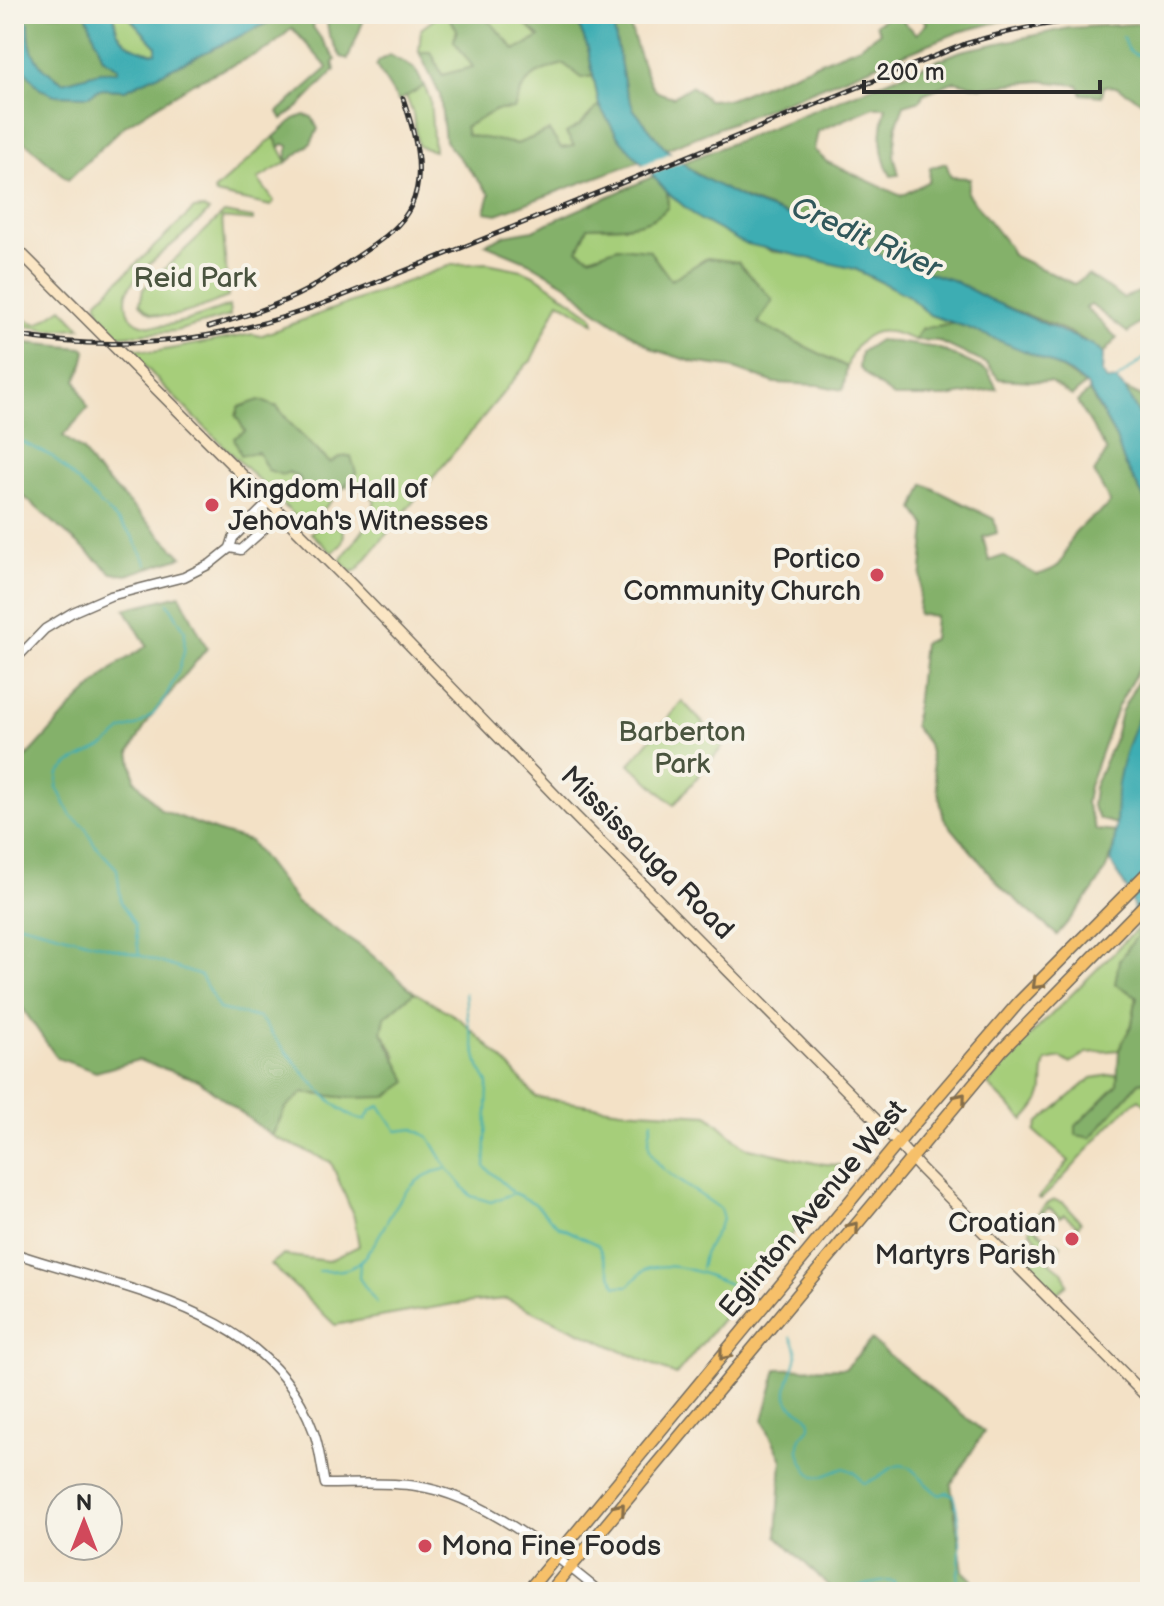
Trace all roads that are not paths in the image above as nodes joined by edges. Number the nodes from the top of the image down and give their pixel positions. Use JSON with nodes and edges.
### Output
{"nodes":[{"id":1,"x":14,"y":246,"type":"edge"},
{"id":2,"x":268,"y":503,"type":"junction"},
{"id":3,"x":280,"y":515,"type":"junction"},
{"id":4,"x":230,"y":548,"type":"junction"},
{"id":5,"x":14,"y":661,"type":"edge"},
{"id":6,"x":1150,"y":870,"type":"edge"},
{"id":7,"x":1150,"y":899,"type":"edge"},
{"id":8,"x":898,"y":1143,"type":"junction"},
{"id":9,"x":911,"y":1158,"type":"junction"},
{"id":10,"x":14,"y":1253,"type":"edge"},
{"id":11,"x":1150,"y":1400,"type":"edge"},
{"id":12,"x":556,"y":1556,"type":"junction"},
{"id":13,"x":570,"y":1567,"type":"junction"},
{"id":14,"x":527,"y":1592,"type":"edge"},
{"id":15,"x":550,"y":1592,"type":"edge"},
{"id":16,"x":600,"y":1592,"type":"edge"}],
"edges":[{"from":1,"to":2,"type":"main road","name":"Mississauga Road"},
{"from":2,"to":3,"type":"main road","name":"Mississauga Road"},
{"from":2,"to":4,"type":"street"},
{"from":3,"to":4,"type":"street"},
{"from":3,"to":8,"type":"main road","name":"Mississauga Road"},
{"from":4,"to":5,"type":"street"},
{"from":6,"to":8,"type":"main road","name":"Eglinton Avenue West","one_way":true},
{"from":9,"to":7,"type":"main road","name":"Eglinton Avenue West","one_way":true},
{"from":8,"to":9,"type":"main road","name":"Mississauga Road"},
{"from":8,"to":12,"type":"main road","name":"Eglinton Avenue West","one_way":true},
{"from":9,"to":11,"type":"main road","name":"Mississauga Road"},
{"from":13,"to":9,"type":"main road","name":"Eglinton Avenue West","one_way":true},
{"from":10,"to":12,"type":"street"},
{"from":12,"to":13,"type":"street"},
{"from":12,"to":14,"type":"main road","name":"Eglinton Avenue West"},
{"from":13,"to":15,"type":"main road","name":"Eglinton Avenue West"},
{"from":13,"to":16,"type":"street"}]}
